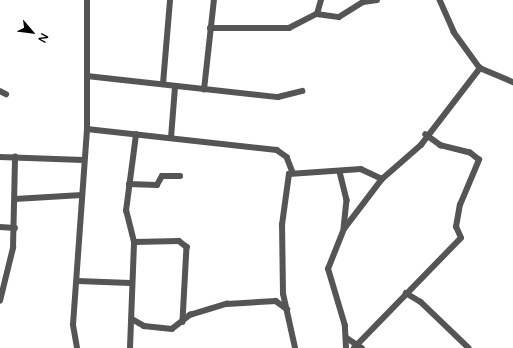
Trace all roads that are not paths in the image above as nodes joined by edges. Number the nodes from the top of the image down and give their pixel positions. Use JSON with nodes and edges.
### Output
{"nodes":[{"id":1,"x":87,"y":0,"type":"edge"},
{"id":2,"x":170,"y":0,"type":"edge"},
{"id":3,"x":214,"y":0,"type":"edge"},
{"id":4,"x":321,"y":0,"type":"edge"},
{"id":5,"x":377,"y":0,"type":"edge"},
{"id":6,"x":440,"y":0,"type":"edge"},
{"id":7,"x":317,"y":14,"type":"junction"},
{"id":8,"x":210,"y":28,"type":"junction"},
{"id":9,"x":480,"y":68,"type":"junction"},
{"id":10,"x":87,"y":76,"type":"junction"},
{"id":11,"x":513,"y":82,"type":"edge"},
{"id":12,"x":163,"y":84,"type":"junction"},
{"id":13,"x":175,"y":86,"type":"junction"},
{"id":14,"x":204,"y":90,"type":"junction"},
{"id":15,"x":0,"y":91,"type":"edge"},
{"id":16,"x":302,"y":91,"type":"dead end"},
{"id":17,"x":6,"y":94,"type":"dead end"},
{"id":18,"x":86,"y":129,"type":"junction"},
{"id":19,"x":136,"y":135,"type":"junction"},
{"id":20,"x":426,"y":135,"type":"junction"},
{"id":21,"x":171,"y":138,"type":"junction"},
{"id":22,"x":0,"y":157,"type":"edge"},
{"id":23,"x":15,"y":157,"type":"junction"},
{"id":24,"x":83,"y":160,"type":"junction"},
{"id":25,"x":340,"y":172,"type":"junction"},
{"id":26,"x":293,"y":173,"type":"junction"},
{"id":27,"x":180,"y":176,"type":"dead end"},
{"id":28,"x":382,"y":180,"type":"junction"},
{"id":29,"x":130,"y":184,"type":"junction"},
{"id":30,"x":82,"y":195,"type":"junction"},
{"id":31,"x":15,"y":199,"type":"junction"},
{"id":32,"x":0,"y":227,"type":"edge"},
{"id":33,"x":14,"y":228,"type":"junction"},
{"id":34,"x":344,"y":229,"type":"junction"},
{"id":35,"x":134,"y":242,"type":"junction"},
{"id":36,"x":3,"y":280,"type":"edge"},
{"id":37,"x":78,"y":281,"type":"junction"},
{"id":38,"x":130,"y":283,"type":"junction"},
{"id":39,"x":406,"y":293,"type":"junction"},
{"id":40,"x":283,"y":294,"type":"junction"},
{"id":41,"x":0,"y":301,"type":"edge"},
{"id":42,"x":276,"y":301,"type":"junction"},
{"id":43,"x":287,"y":308,"type":"junction"},
{"id":44,"x":132,"y":319,"type":"junction"},
{"id":45,"x":183,"y":322,"type":"junction"},
{"id":46,"x":144,"y":326,"type":"junction"},
{"id":47,"x":131,"y":333,"type":"junction"},
{"id":48,"x":347,"y":338,"type":"junction"},
{"id":49,"x":358,"y":347,"type":"edge"},
{"id":50,"x":77,"y":348,"type":"edge"},
{"id":51,"x":130,"y":348,"type":"edge"},
{"id":52,"x":295,"y":348,"type":"edge"},
{"id":53,"x":346,"y":348,"type":"edge"},
{"id":54,"x":469,"y":348,"type":"edge"}],
"edges":[{"from":1,"to":10,"type":"street"},
{"from":2,"to":12,"type":"street"},
{"from":3,"to":8,"type":"street"},
{"from":4,"to":7,"type":"street"},
{"from":5,"to":7,"type":"street"},
{"from":6,"to":9,"type":"street"},
{"from":7,"to":8,"type":"street"},
{"from":8,"to":14,"type":"street"},
{"from":9,"to":11,"type":"street"},
{"from":9,"to":20,"type":"street"},
{"from":10,"to":12,"type":"street"},
{"from":10,"to":18,"type":"street"},
{"from":12,"to":13,"type":"street"},
{"from":13,"to":14,"type":"street"},
{"from":13,"to":21,"type":"street"},
{"from":14,"to":16,"type":"street"},
{"from":15,"to":17,"type":"street"},
{"from":18,"to":19,"type":"street"},
{"from":18,"to":24,"type":"street"},
{"from":19,"to":21,"type":"street"},
{"from":19,"to":29,"type":"street"},
{"from":20,"to":28,"type":"street"},
{"from":20,"to":39,"type":"street"},
{"from":21,"to":26,"type":"street"},
{"from":22,"to":23,"type":"street"},
{"from":23,"to":24,"type":"street"},
{"from":23,"to":31,"type":"street"},
{"from":24,"to":30,"type":"street"},
{"from":25,"to":26,"type":"street"},
{"from":25,"to":28,"type":"street"},
{"from":25,"to":34,"type":"street"},
{"from":26,"to":40,"type":"street"},
{"from":27,"to":29,"type":"street"},
{"from":28,"to":34,"type":"street"},
{"from":29,"to":35,"type":"street"},
{"from":30,"to":31,"type":"street"},
{"from":30,"to":37,"type":"street"},
{"from":31,"to":33,"type":"street"},
{"from":32,"to":33,"type":"street"},
{"from":33,"to":36,"type":"street"},
{"from":34,"to":48,"type":"street"},
{"from":35,"to":38,"type":"street"},
{"from":35,"to":45,"type":"street"},
{"from":36,"to":41,"type":"street"},
{"from":37,"to":38,"type":"street"},
{"from":37,"to":50,"type":"street"},
{"from":38,"to":44,"type":"street"},
{"from":39,"to":49,"type":"street"},
{"from":39,"to":54,"type":"street"},
{"from":40,"to":42,"type":"street"},
{"from":40,"to":43,"type":"street"},
{"from":42,"to":43,"type":"street"},
{"from":42,"to":45,"type":"street"},
{"from":43,"to":52,"type":"street"},
{"from":44,"to":46,"type":"street"},
{"from":44,"to":47,"type":"street"},
{"from":45,"to":46,"type":"street"},
{"from":46,"to":47,"type":"street"},
{"from":47,"to":51,"type":"street"},
{"from":48,"to":49,"type":"street"},
{"from":48,"to":53,"type":"street"}]}
